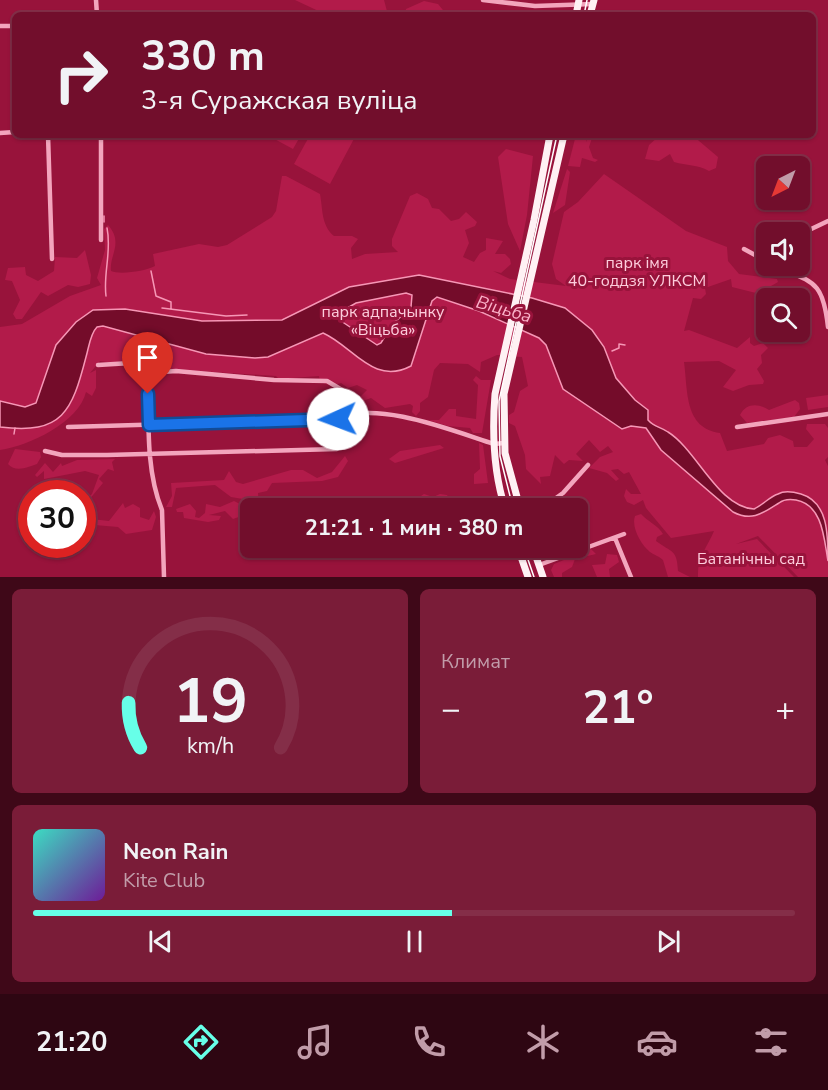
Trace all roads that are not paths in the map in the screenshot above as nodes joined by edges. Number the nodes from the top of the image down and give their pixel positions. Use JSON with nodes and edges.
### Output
{"nodes":[{"id":1,"x":483,"y":0,"type":"edge"},
{"id":2,"x":579,"y":2,"type":"edge"},
{"id":3,"x":593,"y":2,"type":"edge"},
{"id":4,"x":48,"y":138,"type":"edge"},
{"id":5,"x":101,"y":138,"type":"edge"},
{"id":6,"x":549,"y":138,"type":"edge"},
{"id":7,"x":563,"y":138,"type":"edge"},
{"id":8,"x":544,"y":159,"type":"junction"},
{"id":9,"x":558,"y":163,"type":"junction"},
{"id":10,"x":539,"y":218,"type":"junction"},
{"id":11,"x":828,"y":220,"type":"edge"},
{"id":12,"x":810,"y":229,"type":"edge"},
{"id":13,"x":101,"y":240,"type":"dead end"},
{"id":14,"x":744,"y":249,"type":"dead end"},
{"id":15,"x":756,"y":256,"type":"edge"},
{"id":16,"x":52,"y":259,"type":"dead end"},
{"id":17,"x":799,"y":276,"type":"edge"},
{"id":18,"x":828,"y":327,"type":"edge"},
{"id":19,"x":98,"y":365,"type":"dead end"},
{"id":20,"x":148,"y":373,"type":"junction"},
{"id":21,"x":504,"y":377,"type":"junction"},
{"id":22,"x":350,"y":413,"type":"junction"},
{"id":23,"x":828,"y":414,"type":"edge"},
{"id":24,"x":338,"y":419,"type":"junction"},
{"id":25,"x":149,"y":425,"type":"junction"},
{"id":26,"x":68,"y":427,"type":"dead end"},
{"id":27,"x":737,"y":427,"type":"dead end"},
{"id":28,"x":504,"y":443,"type":"junction"},
{"id":29,"x":494,"y":444,"type":"junction"},
{"id":30,"x":45,"y":451,"type":"dead end"},
{"id":31,"x":150,"y":454,"type":"junction"},
{"id":32,"x":588,"y":465,"type":"dead end"},
{"id":33,"x":510,"y":474,"type":"junction"},
{"id":34,"x":496,"y":477,"type":"junction"},
{"id":35,"x":502,"y":498,"type":"edge"},
{"id":36,"x":517,"y":498,"type":"edge"},
{"id":37,"x":556,"y":498,"type":"edge"},
{"id":38,"x":624,"y":534,"type":"dead end"},
{"id":39,"x":615,"y":538,"type":"junction"},
{"id":40,"x":521,"y":558,"type":"edge"},
{"id":41,"x":537,"y":558,"type":"edge"},
{"id":42,"x":539,"y":565,"type":"junction"},
{"id":43,"x":526,"y":576,"type":"edge"},
{"id":44,"x":164,"y":577,"type":"edge"},
{"id":45,"x":543,"y":577,"type":"edge"},
{"id":46,"x":631,"y":577,"type":"edge"}],
"edges":[{"from":1,"to":2,"type":"street"},
{"from":2,"to":3,"type":"main road"},
{"from":4,"to":16,"type":"street"},
{"from":5,"to":13,"type":"street"},
{"from":6,"to":8,"type":"main road"},
{"from":7,"to":9,"type":"main road"},
{"from":8,"to":9,"type":"main road"},
{"from":8,"to":10,"type":"main road"},
{"from":9,"to":10,"type":"main road"},
{"from":10,"to":21,"type":"main road"},
{"from":11,"to":12,"type":"street"},
{"from":14,"to":15,"type":"street"},
{"from":17,"to":18,"type":"street"},
{"from":19,"to":20,"type":"street"},
{"from":20,"to":22,"type":"street"},
{"from":20,"to":25,"type":"street"},
{"from":21,"to":28,"type":"main road"},
{"from":21,"to":29,"type":"main road"},
{"from":22,"to":24,"type":"street"},
{"from":22,"to":29,"type":"street"},
{"from":23,"to":27,"type":"street"},
{"from":24,"to":25,"type":"street"},
{"from":24,"to":31,"type":"street"},
{"from":25,"to":26,"type":"street"},
{"from":25,"to":31,"type":"street"},
{"from":28,"to":29,"type":"street"},
{"from":28,"to":33,"type":"main road"},
{"from":29,"to":34,"type":"main road"},
{"from":30,"to":31,"type":"street"},
{"from":31,"to":44,"type":"street"},
{"from":32,"to":37,"type":"street"},
{"from":33,"to":34,"type":"main road"},
{"from":33,"to":36,"type":"main road"},
{"from":34,"to":35,"type":"main road"},
{"from":38,"to":39,"type":"street"},
{"from":39,"to":42,"type":"street"},
{"from":39,"to":46,"type":"street"},
{"from":40,"to":43,"type":"main road"},
{"from":41,"to":42,"type":"main road"},
{"from":42,"to":45,"type":"main road"}]}
